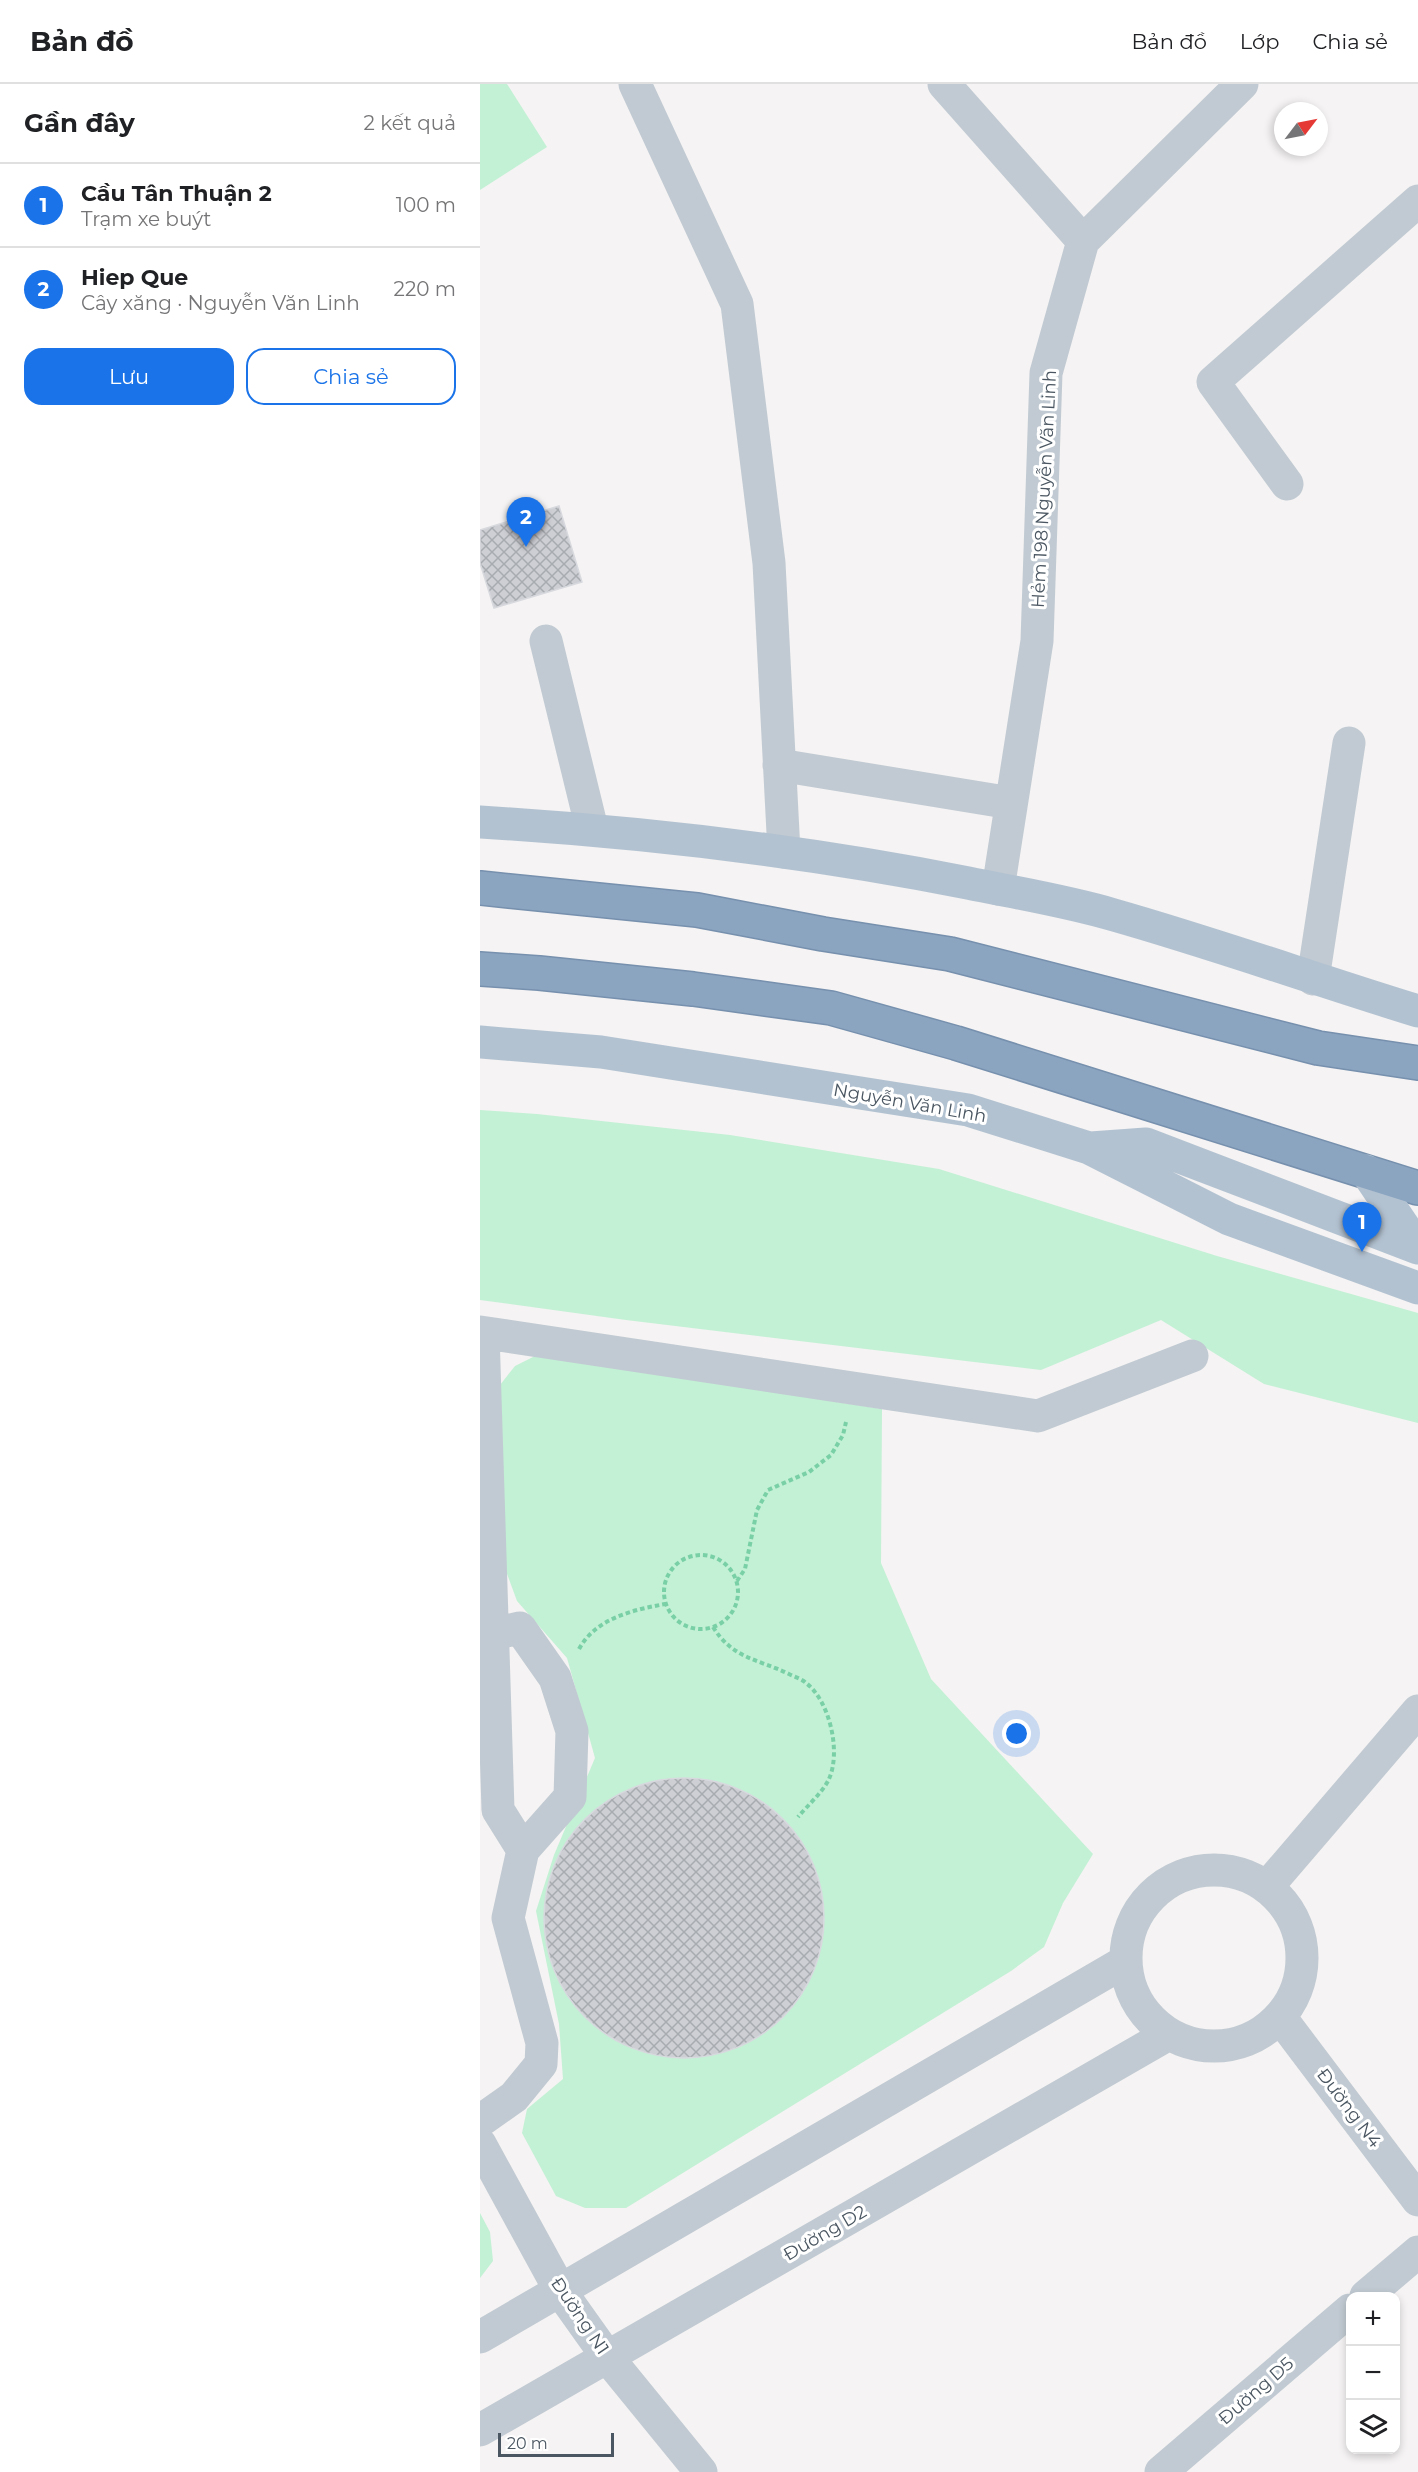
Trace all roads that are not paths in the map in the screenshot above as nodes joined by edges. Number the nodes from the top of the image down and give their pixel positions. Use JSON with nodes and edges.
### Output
{"nodes":[{"id":1,"x":635,"y":84,"type":"edge"},
{"id":2,"x":944,"y":84,"type":"edge"},
{"id":3,"x":1223,"y":90,"type":"edge"},
{"id":4,"x":1418,"y":201,"type":"edge"},
{"id":5,"x":1083,"y":241,"type":"junction"},
{"id":6,"x":1287,"y":484,"type":"dead end"},
{"id":7,"x":546,"y":641,"type":"dead end"},
{"id":8,"x":1349,"y":743,"type":"dead end"},
{"id":9,"x":779,"y":765,"type":"junction"},
{"id":10,"x":1011,"y":803,"type":"junction"},
{"id":11,"x":480,"y":822,"type":"edge"},
{"id":12,"x":592,"y":829,"type":"junction"},
{"id":13,"x":784,"y":852,"type":"junction"},
{"id":14,"x":480,"y":888,"type":"edge"},
{"id":15,"x":998,"y":889,"type":"junction"},
{"id":16,"x":480,"y":969,"type":"edge"},
{"id":17,"x":1313,"y":979,"type":"junction"},
{"id":18,"x":1418,"y":1011,"type":"edge"},
{"id":19,"x":480,"y":1042,"type":"edge"},
{"id":20,"x":1418,"y":1063,"type":"edge"},
{"id":21,"x":1089,"y":1148,"type":"junction"},
{"id":22,"x":1366,"y":1171,"type":"junction"},
{"id":23,"x":1418,"y":1188,"type":"edge"},
{"id":24,"x":1418,"y":1248,"type":"edge"},
{"id":25,"x":1418,"y":1288,"type":"edge"},
{"id":26,"x":482,"y":1333,"type":"edge"},
{"id":27,"x":1192,"y":1356,"type":"dead end"},
{"id":28,"x":492,"y":1634,"type":"junction"},
{"id":29,"x":1416,"y":1718,"type":"edge"},
{"id":30,"x":523,"y":1850,"type":"junction"},
{"id":31,"x":1267,"y":1887,"type":"junction"},
{"id":32,"x":1126,"y":1961,"type":"junction"},
{"id":33,"x":1280,"y":2017,"type":"junction"},
{"id":34,"x":1169,"y":2034,"type":"junction"},
{"id":35,"x":480,"y":2121,"type":"edge"},
{"id":36,"x":480,"y":2144,"type":"edge"},
{"id":37,"x":1418,"y":2200,"type":"edge"},
{"id":38,"x":1418,"y":2252,"type":"edge"},
{"id":39,"x":561,"y":2292,"type":"junction"},
{"id":40,"x":1371,"y":2292,"type":"edge"},
{"id":41,"x":1346,"y":2313,"type":"edge"},
{"id":42,"x":480,"y":2337,"type":"edge"},
{"id":43,"x":608,"y":2358,"type":"junction"},
{"id":44,"x":480,"y":2430,"type":"edge"},
{"id":45,"x":701,"y":2472,"type":"edge"},
{"id":46,"x":1161,"y":2472,"type":"edge"}],
"edges":[{"from":1,"to":9,"type":"street"},
{"from":2,"to":5,"type":"street"},
{"from":3,"to":5,"type":"street","name":"Hẻm 198 Nguyễn Văn Linh"},
{"from":4,"to":6,"type":"street"},
{"from":5,"to":10,"type":"street","name":"Hẻm 198 Nguyễn Văn Linh"},
{"from":7,"to":12,"type":"street"},
{"from":8,"to":17,"type":"street"},
{"from":9,"to":10,"type":"street"},
{"from":9,"to":13,"type":"street"},
{"from":10,"to":15,"type":"street","name":"Hẻm 198 Nguyễn Văn Linh"},
{"from":11,"to":12,"type":"main road"},
{"from":12,"to":13,"type":"main road"},
{"from":13,"to":15,"type":"main road"},
{"from":14,"to":20,"type":"highway"},
{"from":15,"to":17,"type":"main road"},
{"from":16,"to":22,"type":"highway"},
{"from":17,"to":18,"type":"main road"},
{"from":19,"to":21,"type":"main road","name":"Nguyễn Văn Linh"},
{"from":21,"to":24,"type":"main road"},
{"from":21,"to":25,"type":"main road","name":"Nguyễn Văn Linh"},
{"from":22,"to":23,"type":"highway"},
{"from":22,"to":24,"type":"main road"},
{"from":26,"to":27,"type":"street"},
{"from":26,"to":28,"type":"street"},
{"from":28,"to":30,"type":"street"},
{"from":28,"to":30,"type":"street"},
{"from":29,"to":31,"type":"street"},
{"from":30,"to":35,"type":"street"},
{"from":31,"to":32,"type":"street"},
{"from":31,"to":33,"type":"street"},
{"from":32,"to":34,"type":"street"},
{"from":32,"to":39,"type":"street"},
{"from":33,"to":34,"type":"street"},
{"from":33,"to":37,"type":"street","name":"Đường N4"},
{"from":34,"to":43,"type":"street","name":"Đường D2"},
{"from":36,"to":39,"type":"street","name":"Đường N1"},
{"from":38,"to":40,"type":"street"},
{"from":39,"to":42,"type":"street"},
{"from":39,"to":43,"type":"street","name":"Đường N1"},
{"from":41,"to":46,"type":"street","name":"Đường D5"},
{"from":43,"to":44,"type":"street","name":"Đường D2"},
{"from":43,"to":45,"type":"street","name":"Đường N1"}]}
